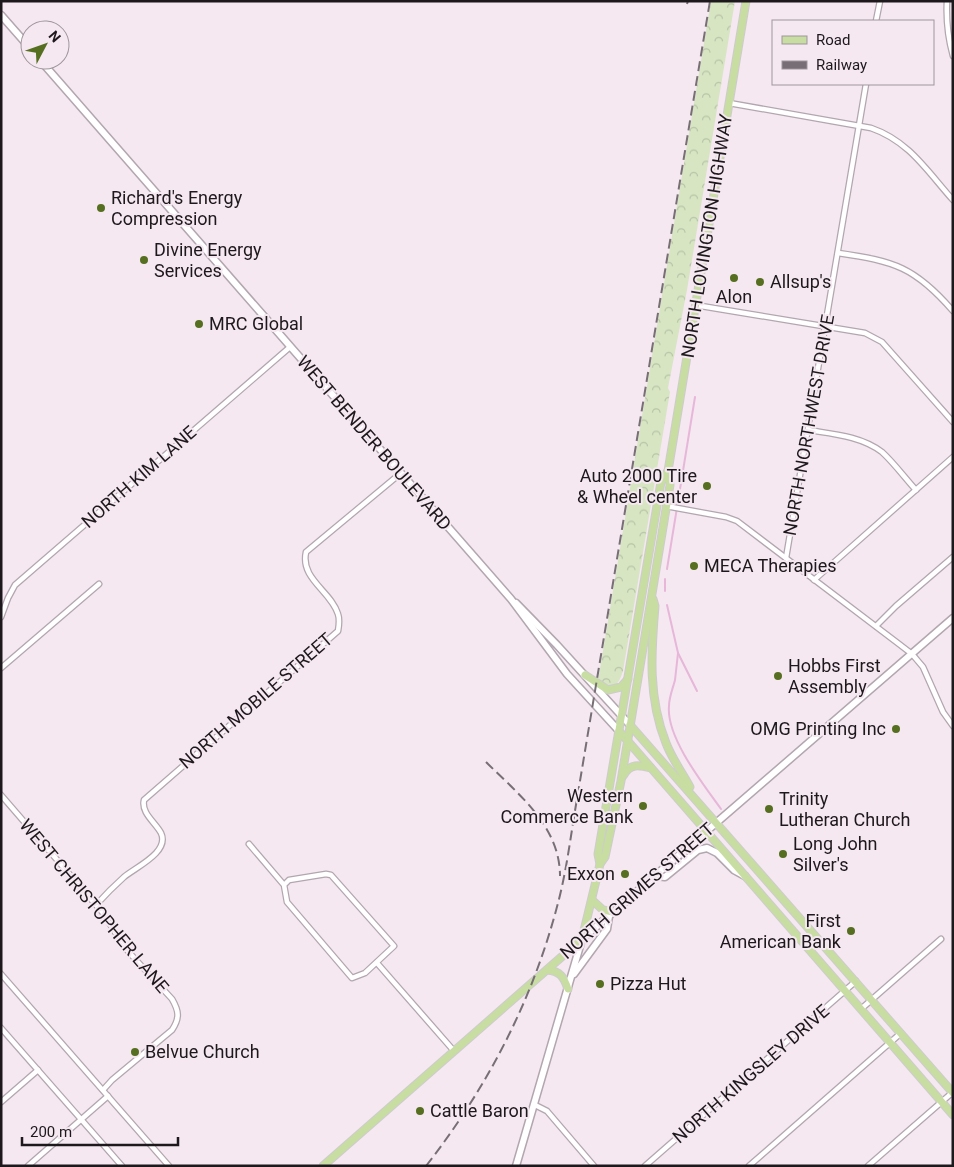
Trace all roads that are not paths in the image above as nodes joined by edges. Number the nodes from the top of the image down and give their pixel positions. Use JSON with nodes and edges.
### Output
{"nodes":[{"id":1,"x":746,"y":1,"type":"edge"},
{"id":2,"x":880,"y":1,"type":"edge"},
{"id":3,"x":947,"y":1,"type":"edge"},
{"id":4,"x":1,"y":15,"type":"edge"},
{"id":5,"x":876,"y":20,"type":"edge"},
{"id":6,"x":20,"y":37,"type":"edge"},
{"id":7,"x":953,"y":56,"type":"edge"},
{"id":8,"x":49,"y":70,"type":"edge"},
{"id":9,"x":866,"y":85,"type":"edge"},
{"id":10,"x":729,"y":103,"type":"junction"},
{"id":11,"x":859,"y":126,"type":"junction"},
{"id":12,"x":953,"y":200,"type":"edge"},
{"id":13,"x":838,"y":253,"type":"junction"},
{"id":14,"x":695,"y":305,"type":"junction"},
{"id":15,"x":953,"y":310,"type":"edge"},
{"id":16,"x":826,"y":326,"type":"junction"},
{"id":17,"x":290,"y":347,"type":"junction"},
{"id":18,"x":953,"y":422,"type":"edge"},
{"id":19,"x":808,"y":430,"type":"junction"},
{"id":20,"x":953,"y":457,"type":"edge"},
{"id":21,"x":668,"y":471,"type":"junction"},
{"id":22,"x":400,"y":473,"type":"junction"},
{"id":23,"x":916,"y":490,"type":"junction"},
{"id":24,"x":666,"y":506,"type":"junction"},
{"id":25,"x":953,"y":557,"type":"edge"},
{"id":26,"x":786,"y":558,"type":"junction"},
{"id":27,"x":814,"y":580,"type":"junction"},
{"id":28,"x":99,"y":584,"type":"dead end"},
{"id":29,"x":652,"y":594,"type":"junction"},
{"id":30,"x":511,"y":599,"type":"junction"},
{"id":31,"x":1,"y":617,"type":"edge"},
{"id":32,"x":953,"y":618,"type":"edge"},
{"id":33,"x":876,"y":626,"type":"junction"},
{"id":34,"x":912,"y":654,"type":"junction"},
{"id":35,"x":1,"y":668,"type":"edge"},
{"id":36,"x":585,"y":675,"type":"junction"},
{"id":37,"x":628,"y":679,"type":"junction"},
{"id":38,"x":622,"y":715,"type":"junction"},
{"id":39,"x":630,"y":725,"type":"junction"},
{"id":40,"x":953,"y":726,"type":"edge"},
{"id":41,"x":619,"y":731,"type":"junction"},
{"id":42,"x":628,"y":740,"type":"junction"},
{"id":43,"x":651,"y":768,"type":"junction"},
{"id":44,"x":621,"y":781,"type":"junction"},
{"id":45,"x":1,"y":795,"type":"edge"},
{"id":46,"x":699,"y":802,"type":"junction"},
{"id":47,"x":717,"y":822,"type":"junction"},
{"id":48,"x":707,"y":831,"type":"junction"},
{"id":49,"x":249,"y":844,"type":"dead end"},
{"id":50,"x":600,"y":864,"type":"junction"},
{"id":51,"x":655,"y":876,"type":"junction"},
{"id":52,"x":746,"y":877,"type":"junction"},
{"id":53,"x":284,"y":885,"type":"junction"},
{"id":54,"x":592,"y":900,"type":"junction"},
{"id":55,"x":96,"y":904,"type":"junction"},
{"id":56,"x":790,"y":906,"type":"junction"},
{"id":57,"x":611,"y":914,"type":"junction"},
{"id":58,"x":779,"y":916,"type":"junction"},
{"id":59,"x":582,"y":939,"type":"junction"},
{"id":60,"x":942,"y":939,"type":"dead end"},
{"id":61,"x":376,"y":963,"type":"junction"},
{"id":62,"x":547,"y":970,"type":"junction"},
{"id":63,"x":1,"y":974,"type":"edge"},
{"id":64,"x":571,"y":977,"type":"junction"},
{"id":65,"x":856,"y":981,"type":"junction"},
{"id":66,"x":568,"y":989,"type":"junction"},
{"id":67,"x":845,"y":991,"type":"junction"},
{"id":68,"x":872,"y":999,"type":"junction"},
{"id":69,"x":860,"y":1009,"type":"junction"},
{"id":70,"x":1,"y":1028,"type":"edge"},
{"id":71,"x":900,"y":1033,"type":"junction"},
{"id":72,"x":890,"y":1043,"type":"junction"},
{"id":73,"x":454,"y":1051,"type":"junction"},
{"id":74,"x":38,"y":1070,"type":"junction"},
{"id":75,"x":103,"y":1090,"type":"junction"},
{"id":76,"x":953,"y":1092,"type":"edge"},
{"id":77,"x":108,"y":1096,"type":"junction"},
{"id":78,"x":1,"y":1102,"type":"edge"},
{"id":79,"x":942,"y":1102,"type":"junction"},
{"id":80,"x":534,"y":1105,"type":"junction"},
{"id":81,"x":953,"y":1115,"type":"edge"},
{"id":82,"x":81,"y":1119,"type":"junction"},
{"id":83,"x":28,"y":1166,"type":"edge"},
{"id":84,"x":122,"y":1166,"type":"edge"},
{"id":85,"x":170,"y":1166,"type":"edge"},
{"id":86,"x":323,"y":1166,"type":"edge"},
{"id":87,"x":516,"y":1166,"type":"edge"},
{"id":88,"x":594,"y":1166,"type":"edge"},
{"id":89,"x":645,"y":1166,"type":"edge"},
{"id":90,"x":749,"y":1166,"type":"edge"},
{"id":91,"x":868,"y":1166,"type":"edge"}],
"edges":[{"from":1,"to":10,"type":"main road","name":"NORTH LOVINGTON HIGHWAY"},
{"from":2,"to":5,"type":"street"},
{"from":3,"to":7,"type":"street"},
{"from":4,"to":6,"type":"main road"},
{"from":8,"to":17,"type":"main road","name":"WEST BENDER BOULEVARD"},
{"from":9,"to":11,"type":"street","name":"NORTH NORTHWEST DRIVE"},
{"from":10,"to":11,"type":"street"},
{"from":10,"to":14,"type":"main road","name":"NORTH LOVINGTON HIGHWAY"},
{"from":11,"to":12,"type":"street"},
{"from":11,"to":13,"type":"street","name":"NORTH NORTHWEST DRIVE"},
{"from":13,"to":15,"type":"street"},
{"from":13,"to":16,"type":"street","name":"NORTH NORTHWEST DRIVE"},
{"from":14,"to":16,"type":"street"},
{"from":14,"to":21,"type":"main road","name":"NORTH LOVINGTON HIGHWAY"},
{"from":16,"to":18,"type":"street"},
{"from":16,"to":19,"type":"street","name":"NORTH NORTHWEST DRIVE"},
{"from":17,"to":22,"type":"main road","name":"WEST BENDER BOULEVARD"},
{"from":17,"to":31,"type":"street","name":"NORTH KIM LANE"},
{"from":19,"to":23,"type":"street"},
{"from":19,"to":26,"type":"street","name":"NORTH NORTHWEST DRIVE"},
{"from":20,"to":23,"type":"street"},
{"from":21,"to":24,"type":"main road","name":"NORTH LOVINGTON HIGHWAY"},
{"from":21,"to":37,"type":"main road","name":"NORTH LOVINGTON HIGHWAY"},
{"from":22,"to":30,"type":"main road","name":"WEST BENDER BOULEVARD"},
{"from":22,"to":55,"type":"street","name":"NORTH MOBILE STREET"},
{"from":23,"to":27,"type":"street"},
{"from":24,"to":26,"type":"street"},
{"from":24,"to":29,"type":"main road","name":"NORTH LOVINGTON HIGHWAY"},
{"from":25,"to":33,"type":"street"},
{"from":26,"to":27,"type":"street"},
{"from":27,"to":33,"type":"street"},
{"from":28,"to":35,"type":"street"},
{"from":29,"to":39,"type":"main road","name":"NORTH LOVINGTON HIGHWAY"},
{"from":29,"to":46,"type":"main road"},
{"from":30,"to":36,"type":"main road","name":"WEST BENDER BOULEVARD"},
{"from":30,"to":41,"type":"main road","name":"WEST BENDER BOULEVARD"},
{"from":32,"to":34,"type":"main road","name":"NORTH GRIMES STREET"},
{"from":33,"to":34,"type":"street"},
{"from":34,"to":40,"type":"street"},
{"from":34,"to":47,"type":"main road","name":"NORTH GRIMES STREET"},
{"from":36,"to":37,"type":"main road"},
{"from":36,"to":38,"type":"main road","name":"WEST BENDER BOULEVARD"},
{"from":37,"to":38,"type":"main road","name":"NORTH LOVINGTON HIGHWAY"},
{"from":38,"to":39,"type":"main road","name":"WEST BENDER BOULEVARD"},
{"from":38,"to":41,"type":"main road","name":"NORTH LOVINGTON HIGHWAY"},
{"from":39,"to":42,"type":"main road","name":"NORTH LOVINGTON HIGHWAY"},
{"from":39,"to":46,"type":"main road","name":"WEST BENDER BOULEVARD"},
{"from":41,"to":42,"type":"main road","name":"WEST BENDER BOULEVARD"},
{"from":41,"to":50,"type":"main road","name":"NORTH LOVINGTON HIGHWAY"},
{"from":42,"to":43,"type":"main road","name":"WEST BENDER BOULEVARD"},
{"from":42,"to":44,"type":"main road","name":"NORTH LOVINGTON HIGHWAY"},
{"from":43,"to":44,"type":"main road"},
{"from":43,"to":48,"type":"main road","name":"WEST BENDER BOULEVARD"},
{"from":44,"to":50,"type":"main road","name":"NORTH LOVINGTON HIGHWAY"},
{"from":45,"to":55,"type":"street","name":"WEST CHRISTOPHER LANE"},
{"from":46,"to":47,"type":"main road","name":"WEST BENDER BOULEVARD"},
{"from":47,"to":48,"type":"main road","name":"NORTH GRIMES STREET"},
{"from":47,"to":56,"type":"main road","name":"WEST BENDER BOULEVARD"},
{"from":48,"to":51,"type":"main road","name":"NORTH GRIMES STREET"},
{"from":48,"to":52,"type":"main road","name":"WEST BENDER BOULEVARD"},
{"from":49,"to":53,"type":"street"},
{"from":50,"to":54,"type":"main road"},
{"from":51,"to":52,"type":"main road"},
{"from":51,"to":57,"type":"main road","name":"NORTH GRIMES STREET"},
{"from":52,"to":58,"type":"main road","name":"WEST BENDER BOULEVARD"},
{"from":53,"to":61,"type":"street"},
{"from":53,"to":61,"type":"street"},
{"from":54,"to":57,"type":"main road"},
{"from":54,"to":59,"type":"main road"},
{"from":55,"to":75,"type":"street","name":"WEST CHRISTOPHER LANE"},
{"from":56,"to":58,"type":"main road"},
{"from":56,"to":65,"type":"main road","name":"WEST BENDER BOULEVARD"},
{"from":57,"to":59,"type":"main road","name":"NORTH GRIMES STREET"},
{"from":57,"to":64,"type":"main road"},
{"from":58,"to":67,"type":"main road","name":"WEST BENDER BOULEVARD"},
{"from":59,"to":62,"type":"main road","name":"NORTH GRIMES STREET"},
{"from":59,"to":64,"type":"main road"},
{"from":60,"to":68,"type":"street"},
{"from":61,"to":73,"type":"street"},
{"from":62,"to":66,"type":"main road"},
{"from":62,"to":73,"type":"main road","name":"NORTH GRIMES STREET"},
{"from":63,"to":75,"type":"street"},
{"from":64,"to":66,"type":"main road"},
{"from":65,"to":67,"type":"street","name":"NORTH KINGSLEY DRIVE"},
{"from":65,"to":68,"type":"main road","name":"WEST BENDER BOULEVARD"},
{"from":66,"to":80,"type":"main road"},
{"from":67,"to":69,"type":"main road","name":"WEST BENDER BOULEVARD"},
{"from":67,"to":89,"type":"street","name":"NORTH KINGSLEY DRIVE"},
{"from":68,"to":69,"type":"street"},
{"from":68,"to":71,"type":"main road","name":"WEST BENDER BOULEVARD"},
{"from":69,"to":72,"type":"main road","name":"WEST BENDER BOULEVARD"},
{"from":70,"to":74,"type":"street"},
{"from":71,"to":72,"type":"street"},
{"from":71,"to":76,"type":"main road","name":"WEST BENDER BOULEVARD"},
{"from":72,"to":79,"type":"main road","name":"WEST BENDER BOULEVARD"},
{"from":72,"to":90,"type":"street"},
{"from":73,"to":86,"type":"main road","name":"NORTH GRIMES STREET"},
{"from":74,"to":78,"type":"street"},
{"from":74,"to":82,"type":"street"},
{"from":75,"to":77,"type":"street"},
{"from":76,"to":79,"type":"street"},
{"from":77,"to":82,"type":"street"},
{"from":77,"to":85,"type":"street"},
{"from":79,"to":81,"type":"main road","name":"WEST BENDER BOULEVARD"},
{"from":79,"to":91,"type":"street"},
{"from":80,"to":87,"type":"main road"},
{"from":80,"to":88,"type":"street"},
{"from":82,"to":83,"type":"street"},
{"from":82,"to":84,"type":"street"}]}
